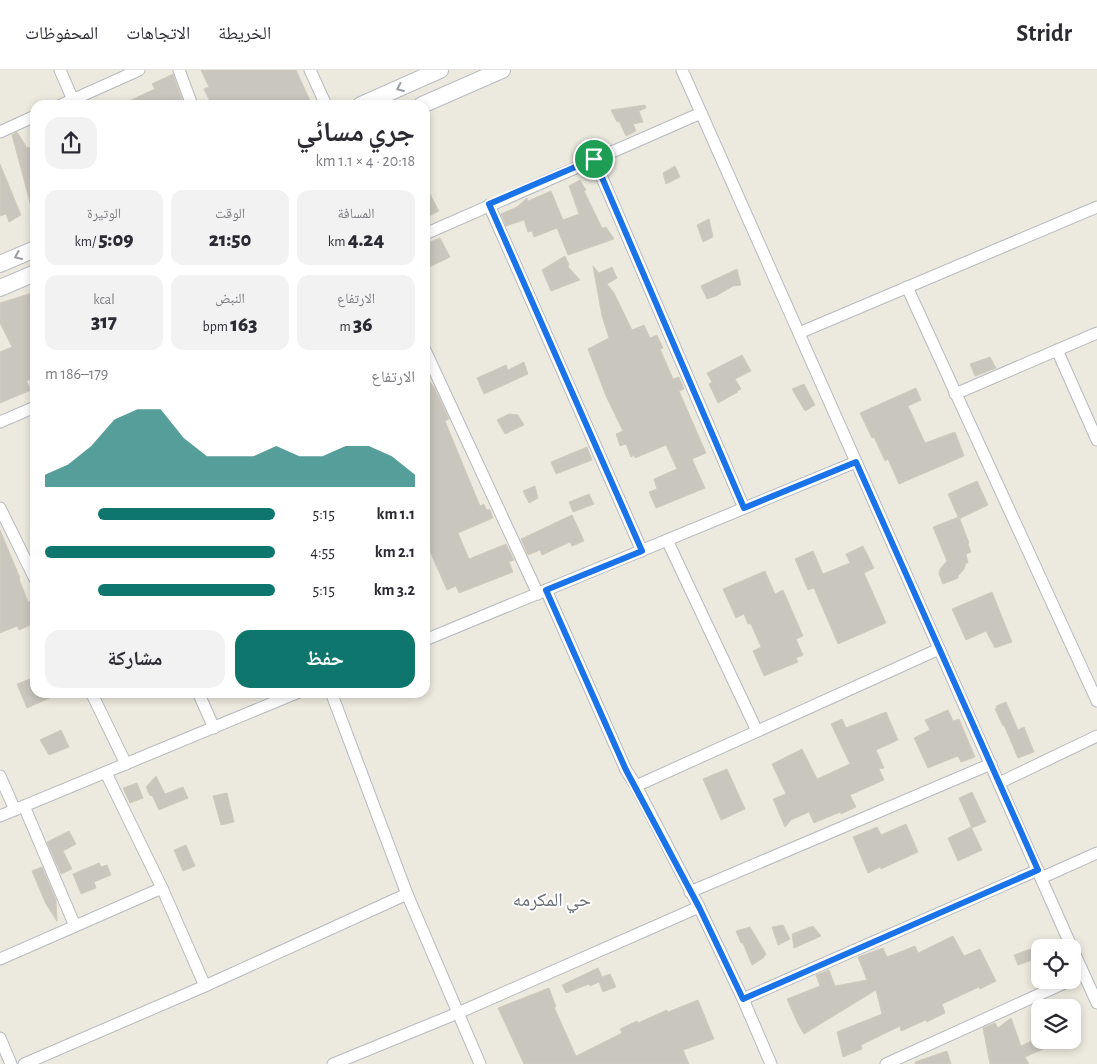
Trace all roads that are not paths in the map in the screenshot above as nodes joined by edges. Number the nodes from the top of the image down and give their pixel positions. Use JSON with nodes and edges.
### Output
{"nodes":[{"id":1,"x":60,"y":70,"type":"edge"},
{"id":2,"x":139,"y":70,"type":"edge"},
{"id":3,"x":179,"y":70,"type":"edge"},
{"id":4,"x":310,"y":70,"type":"edge"},
{"id":5,"x":440,"y":70,"type":"edge"},
{"id":6,"x":446,"y":70,"type":"edge"},
{"id":7,"x":497,"y":70,"type":"edge"},
{"id":8,"x":682,"y":70,"type":"edge"},
{"id":9,"x":449,"y":94,"type":"junction"},
{"id":10,"x":73,"y":100,"type":"joint"},
{"id":11,"x":190,"y":100,"type":"edge"},
{"id":12,"x":324,"y":100,"type":"edge"},
{"id":13,"x":372,"y":100,"type":"edge"},
{"id":14,"x":430,"y":102,"type":"edge"},
{"id":15,"x":701,"y":113,"type":"junction"},
{"id":16,"x":30,"y":118,"type":"edge"},
{"id":17,"x":0,"y":132,"type":"edge"},
{"id":18,"x":594,"y":159,"type":"junction"},
{"id":19,"x":489,"y":204,"type":"junction"},
{"id":20,"x":1097,"y":207,"type":"edge"},
{"id":21,"x":430,"y":232,"type":"edge"},
{"id":22,"x":30,"y":251,"type":"edge"},
{"id":23,"x":0,"y":264,"type":"edge"},
{"id":24,"x":30,"y":275,"type":"edge"},
{"id":25,"x":907,"y":287,"type":"junction"},
{"id":26,"x":0,"y":288,"type":"edge"},
{"id":27,"x":799,"y":333,"type":"junction"},
{"id":28,"x":1097,"y":333,"type":"edge"},
{"id":29,"x":1057,"y":350,"type":"junction"},
{"id":30,"x":430,"y":360,"type":"edge"},
{"id":31,"x":955,"y":394,"type":"junction"},
{"id":32,"x":30,"y":409,"type":"edge"},
{"id":33,"x":0,"y":422,"type":"edge"},
{"id":34,"x":1097,"y":440,"type":"edge"},
{"id":35,"x":856,"y":462,"type":"junction"},
{"id":36,"x":0,"y":508,"type":"edge"},
{"id":37,"x":744,"y":508,"type":"junction"},
{"id":38,"x":666,"y":540,"type":"junction"},
{"id":39,"x":642,"y":551,"type":"junction"},
{"id":40,"x":30,"y":569,"type":"edge"},
{"id":41,"x":542,"y":592,"type":"junction"},
{"id":42,"x":430,"y":638,"type":"edge"},
{"id":43,"x":940,"y":649,"type":"junction"},
{"id":44,"x":93,"y":698,"type":"edge"},
{"id":45,"x":201,"y":698,"type":"edge"},
{"id":46,"x":285,"y":698,"type":"edge"},
{"id":47,"x":333,"y":698,"type":"edge"},
{"id":48,"x":1097,"y":701,"type":"edge"},
{"id":49,"x":214,"y":728,"type":"junction"},
{"id":50,"x":756,"y":731,"type":"junction"},
{"id":51,"x":1097,"y":736,"type":"edge"},
{"id":52,"x":126,"y":764,"type":"junction"},
{"id":53,"x":990,"y":764,"type":"junction"},
{"id":54,"x":106,"y":773,"type":"junction"},
{"id":55,"x":0,"y":776,"type":"edge"},
{"id":56,"x":999,"y":783,"type":"junction"},
{"id":57,"x":636,"y":786,"type":"junction"},
{"id":58,"x":20,"y":808,"type":"junction"},
{"id":59,"x":0,"y":816,"type":"edge"},
{"id":60,"x":1097,"y":853,"type":"edge"},
{"id":61,"x":1040,"y":874,"type":"junction"},
{"id":62,"x":162,"y":888,"type":"junction"},
{"id":63,"x":690,"y":892,"type":"junction"},
{"id":64,"x":407,"y":894,"type":"junction"},
{"id":65,"x":699,"y":907,"type":"junction"},
{"id":66,"x":76,"y":926,"type":"junction"},
{"id":67,"x":1068,"y":939,"type":"edge"},
{"id":68,"x":0,"y":959,"type":"edge"},
{"id":69,"x":1081,"y":968,"type":"edge"},
{"id":70,"x":1084,"y":974,"type":"junction"},
{"id":71,"x":1081,"y":976,"type":"edge"},
{"id":72,"x":206,"y":986,"type":"junction"},
{"id":73,"x":1052,"y":989,"type":"edge"},
{"id":74,"x":743,"y":999,"type":"junction"},
{"id":75,"x":1097,"y":1003,"type":"edge"},
{"id":76,"x":458,"y":1012,"type":"junction"},
{"id":77,"x":0,"y":1038,"type":"edge"},
{"id":78,"x":11,"y":1064,"type":"edge"},
{"id":79,"x":24,"y":1064,"type":"edge"},
{"id":80,"x":333,"y":1064,"type":"edge"},
{"id":81,"x":480,"y":1064,"type":"edge"},
{"id":82,"x":771,"y":1064,"type":"edge"},
{"id":83,"x":886,"y":1064,"type":"edge"}],
"edges":[{"from":1,"to":10,"type":"street"},
{"from":2,"to":10,"type":"street"},
{"from":3,"to":11,"type":"street"},
{"from":4,"to":12,"type":"street"},
{"from":5,"to":13,"type":"street","one_way":true},
{"from":6,"to":9,"type":"street"},
{"from":7,"to":9,"type":"street"},
{"from":8,"to":15,"type":"street"},
{"from":9,"to":14,"type":"street"},
{"from":15,"to":18,"type":"street"},
{"from":15,"to":27,"type":"street"},
{"from":16,"to":17,"type":"street"},
{"from":18,"to":19,"type":"street"},
{"from":18,"to":37,"type":"street"},
{"from":19,"to":21,"type":"street"},
{"from":19,"to":39,"type":"street"},
{"from":20,"to":25,"type":"street"},
{"from":22,"to":23,"type":"street","one_way":true},
{"from":24,"to":26,"type":"street"},
{"from":25,"to":27,"type":"street"},
{"from":25,"to":31,"type":"street"},
{"from":27,"to":35,"type":"street"},
{"from":28,"to":29,"type":"street"},
{"from":29,"to":31,"type":"street"},
{"from":29,"to":34,"type":"street"},
{"from":30,"to":41,"type":"street"},
{"from":31,"to":48,"type":"street"},
{"from":32,"to":33,"type":"street"},
{"from":35,"to":37,"type":"street"},
{"from":35,"to":43,"type":"street"},
{"from":36,"to":40,"type":"street"},
{"from":37,"to":38,"type":"street"},
{"from":38,"to":39,"type":"street"},
{"from":38,"to":50,"type":"street"},
{"from":39,"to":41,"type":"street"},
{"from":41,"to":42,"type":"street"},
{"from":41,"to":57,"type":"street"},
{"from":43,"to":50,"type":"street"},
{"from":43,"to":53,"type":"street"},
{"from":44,"to":52,"type":"street"},
{"from":45,"to":49,"type":"street"},
{"from":46,"to":49,"type":"street"},
{"from":47,"to":64,"type":"street"},
{"from":49,"to":52,"type":"street"},
{"from":50,"to":57,"type":"street"},
{"from":51,"to":56,"type":"street"},
{"from":52,"to":54,"type":"street"},
{"from":53,"to":56,"type":"street"},
{"from":53,"to":63,"type":"street"},
{"from":54,"to":58,"type":"street"},
{"from":54,"to":62,"type":"street"},
{"from":55,"to":58,"type":"street"},
{"from":56,"to":61,"type":"street"},
{"from":57,"to":63,"type":"street"},
{"from":58,"to":59,"type":"street"},
{"from":58,"to":66,"type":"street"},
{"from":60,"to":61,"type":"street"},
{"from":61,"to":67,"type":"street"},
{"from":61,"to":74,"type":"street"},
{"from":62,"to":66,"type":"street"},
{"from":62,"to":72,"type":"street"},
{"from":63,"to":65,"type":"street"},
{"from":64,"to":72,"type":"street"},
{"from":64,"to":76,"type":"street"},
{"from":65,"to":74,"type":"street"},
{"from":65,"to":76,"type":"street"},
{"from":66,"to":68,"type":"street"},
{"from":69,"to":70,"type":"street"},
{"from":70,"to":71,"type":"street"},
{"from":70,"to":75,"type":"street"},
{"from":72,"to":79,"type":"street"},
{"from":73,"to":83,"type":"street"},
{"from":74,"to":82,"type":"street"},
{"from":76,"to":80,"type":"street"},
{"from":76,"to":81,"type":"street"},
{"from":77,"to":78,"type":"street"}]}
